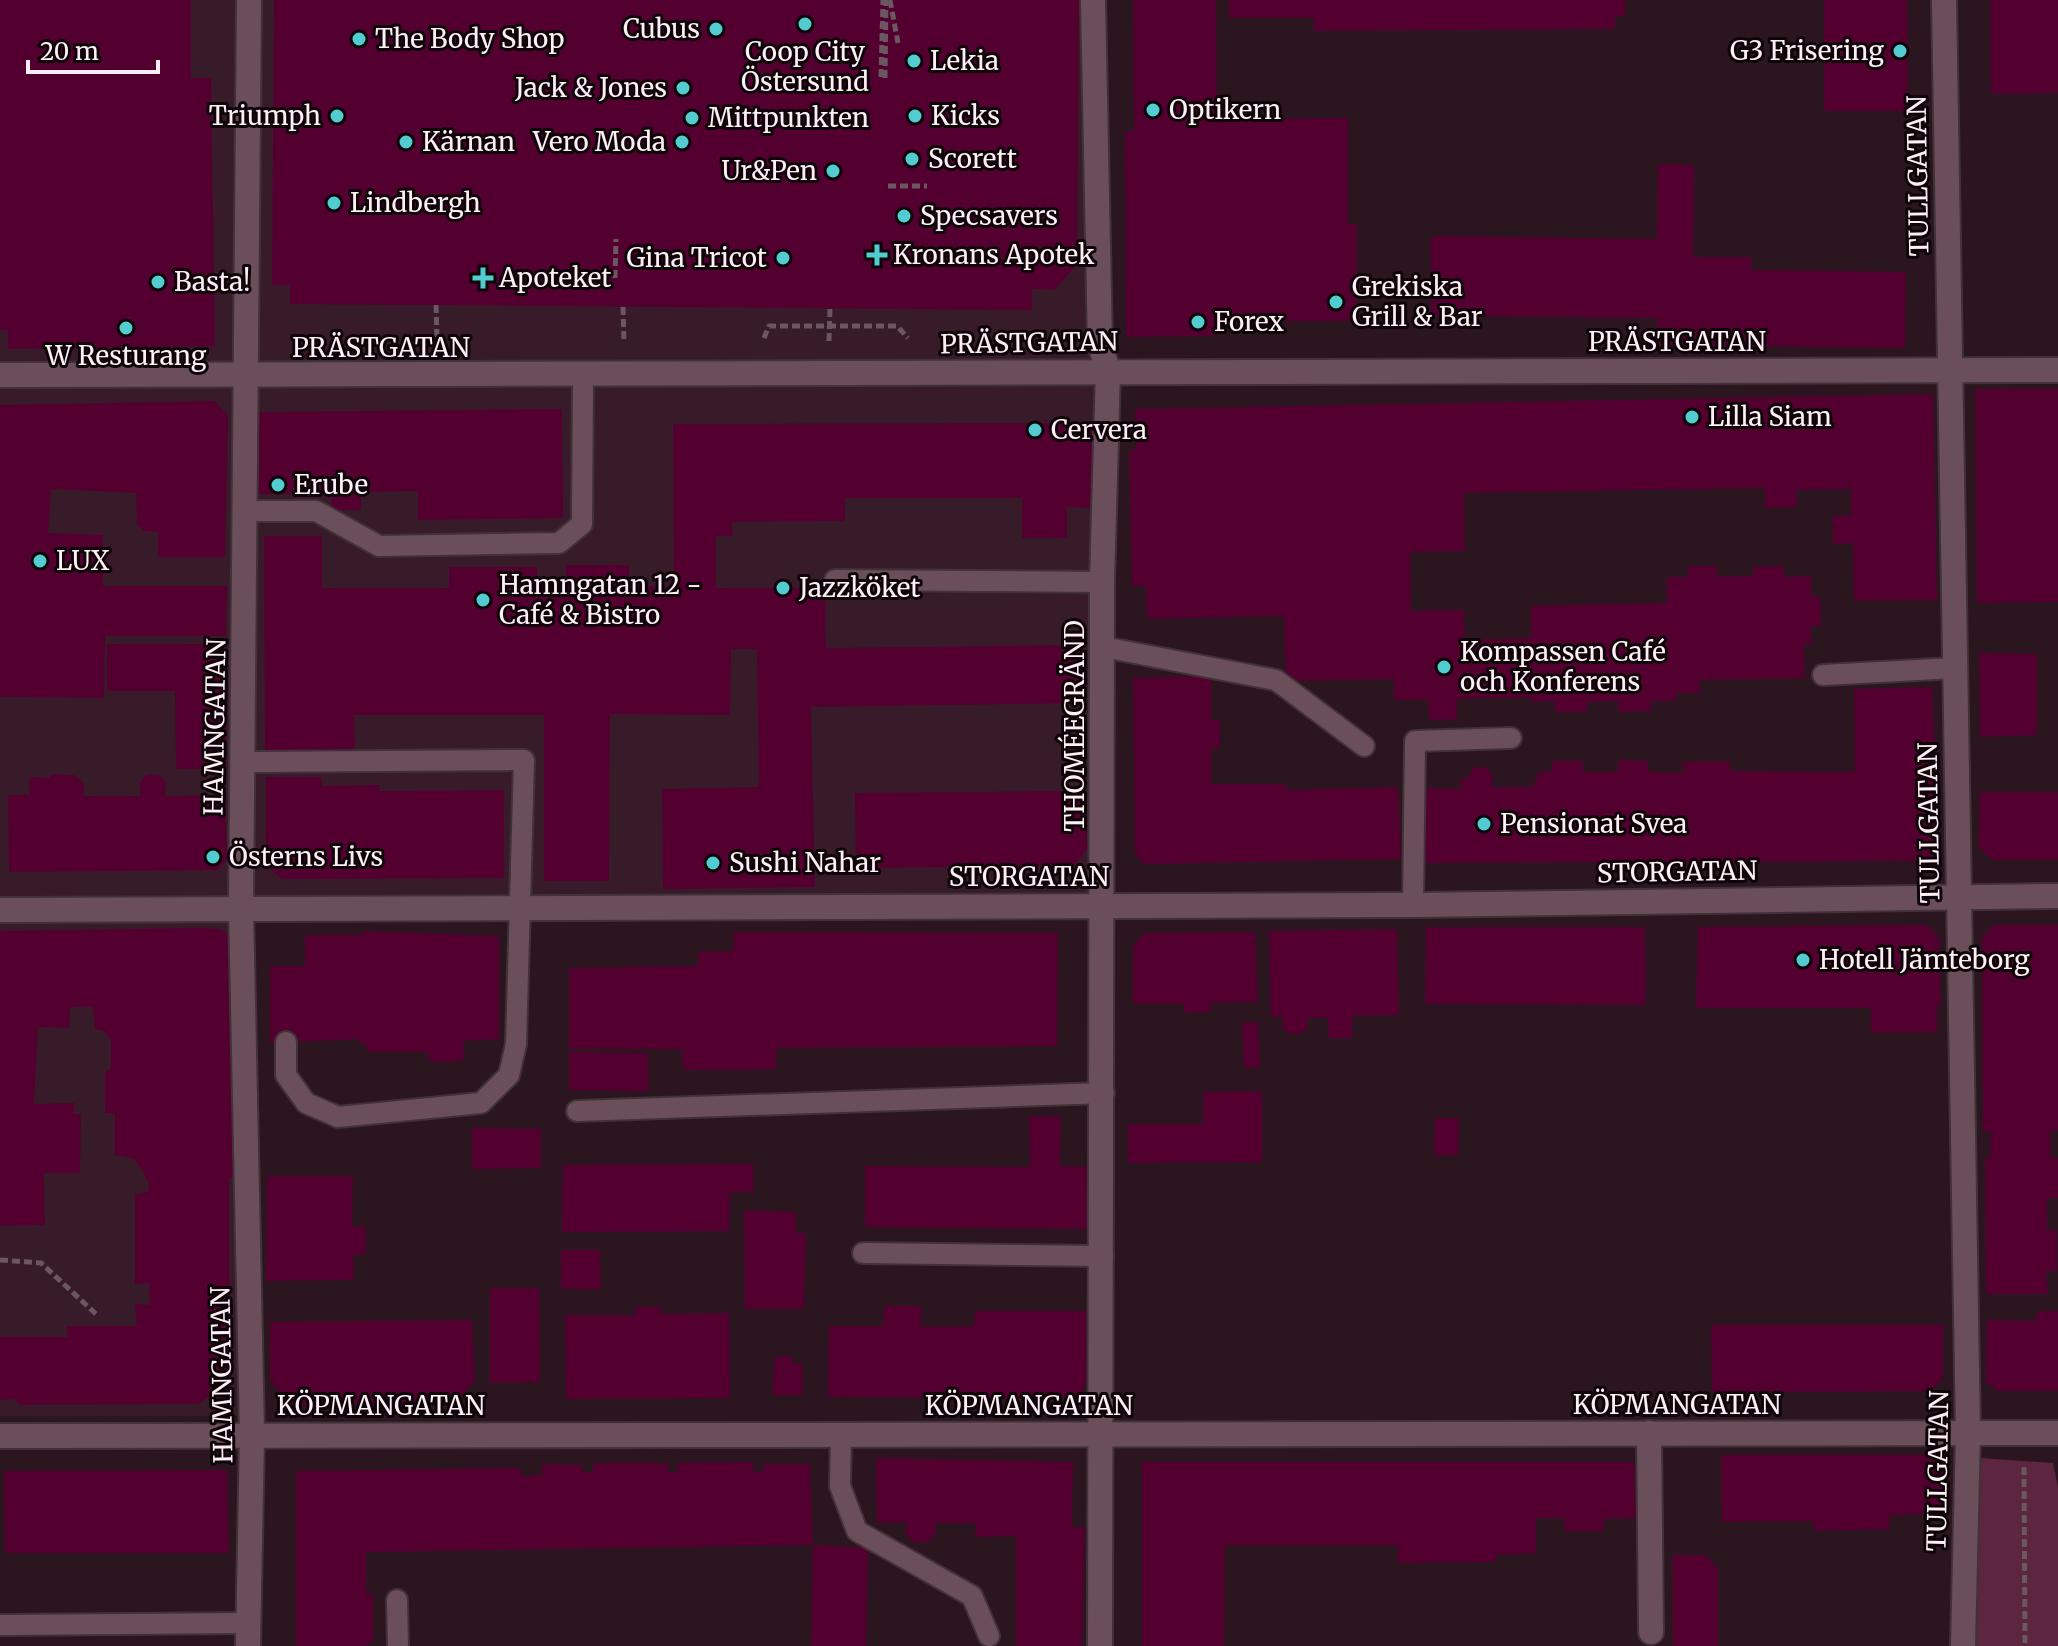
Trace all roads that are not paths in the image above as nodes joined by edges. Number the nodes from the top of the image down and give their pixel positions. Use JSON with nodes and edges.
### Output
{"nodes":[{"id":1,"x":249,"y":0,"type":"edge"},
{"id":2,"x":1093,"y":0,"type":"edge"},
{"id":3,"x":1944,"y":0,"type":"edge"},
{"id":4,"x":1108,"y":370,"type":"junction"},
{"id":5,"x":1950,"y":370,"type":"junction"},
{"id":6,"x":2058,"y":370,"type":"edge"},
{"id":7,"x":0,"y":375,"type":"edge"},
{"id":8,"x":246,"y":376,"type":"junction"},
{"id":9,"x":583,"y":376,"type":"junction"},
{"id":10,"x":245,"y":511,"type":"junction"},
{"id":11,"x":835,"y":580,"type":"dead end"},
{"id":12,"x":1102,"y":582,"type":"junction"},
{"id":13,"x":1103,"y":647,"type":"junction"},
{"id":14,"x":1955,"y":668,"type":"junction"},
{"id":15,"x":1823,"y":675,"type":"dead end"},
{"id":16,"x":1511,"y":738,"type":"dead end"},
{"id":17,"x":1364,"y":746,"type":"dead end"},
{"id":18,"x":242,"y":762,"type":"junction"},
{"id":19,"x":1958,"y":896,"type":"junction"},
{"id":20,"x":2058,"y":896,"type":"edge"},
{"id":21,"x":1103,"y":905,"type":"junction"},
{"id":22,"x":1413,"y":905,"type":"junction"},
{"id":23,"x":241,"y":908,"type":"junction"},
{"id":24,"x":521,"y":908,"type":"junction"},
{"id":25,"x":0,"y":910,"type":"edge"},
{"id":26,"x":286,"y":1042,"type":"dead end"},
{"id":27,"x":1104,"y":1093,"type":"junction"},
{"id":28,"x":577,"y":1111,"type":"dead end"},
{"id":29,"x":863,"y":1253,"type":"dead end"},
{"id":30,"x":1103,"y":1256,"type":"junction"},
{"id":31,"x":1649,"y":1433,"type":"junction"},
{"id":32,"x":1968,"y":1433,"type":"junction"},
{"id":33,"x":2058,"y":1433,"type":"edge"},
{"id":34,"x":252,"y":1434,"type":"junction"},
{"id":35,"x":841,"y":1434,"type":"junction"},
{"id":36,"x":1102,"y":1434,"type":"junction"},
{"id":37,"x":0,"y":1436,"type":"edge"},
{"id":38,"x":397,"y":1600,"type":"dead end"},
{"id":39,"x":1,"y":1625,"type":"edge"},
{"id":40,"x":1651,"y":1632,"type":"dead end"},
{"id":41,"x":248,"y":1634,"type":"edge"},
{"id":42,"x":989,"y":1636,"type":"dead end"},
{"id":43,"x":398,"y":1646,"type":"edge"},
{"id":44,"x":1100,"y":1646,"type":"edge"},
{"id":45,"x":1963,"y":1646,"type":"edge"}],
"edges":[{"from":1,"to":8,"type":"street","name":"HAMNGATAN"},
{"from":2,"to":4,"type":"street","name":"THOMÉEGRÄND"},
{"from":3,"to":5,"type":"street","name":"TULLGATAN"},
{"from":4,"to":5,"type":"street","name":"PRÄSTGATAN"},
{"from":4,"to":9,"type":"street","name":"PRÄSTGATAN"},
{"from":4,"to":12,"type":"street","name":"THOMÉEGRÄND"},
{"from":5,"to":6,"type":"street","name":"PRÄSTGATAN"},
{"from":5,"to":14,"type":"street","name":"TULLGATAN"},
{"from":7,"to":8,"type":"street","name":"PRÄSTGATAN"},
{"from":8,"to":9,"type":"street","name":"PRÄSTGATAN"},
{"from":8,"to":10,"type":"street","name":"HAMNGATAN"},
{"from":9,"to":10,"type":"lane"},
{"from":10,"to":18,"type":"street","name":"HAMNGATAN"},
{"from":11,"to":12,"type":"lane"},
{"from":12,"to":13,"type":"street","name":"THOMÉEGRÄND"},
{"from":13,"to":17,"type":"lane"},
{"from":13,"to":21,"type":"street","name":"THOMÉEGRÄND"},
{"from":14,"to":15,"type":"lane"},
{"from":14,"to":19,"type":"street","name":"TULLGATAN"},
{"from":16,"to":22,"type":"lane"},
{"from":18,"to":23,"type":"street","name":"HAMNGATAN"},
{"from":18,"to":24,"type":"lane"},
{"from":19,"to":20,"type":"street","name":"STORGATAN"},
{"from":19,"to":22,"type":"street","name":"STORGATAN"},
{"from":19,"to":32,"type":"street","name":"TULLGATAN"},
{"from":21,"to":22,"type":"street","name":"STORGATAN"},
{"from":21,"to":24,"type":"street","name":"STORGATAN"},
{"from":21,"to":27,"type":"street","name":"THOMÉEGRÄND"},
{"from":23,"to":24,"type":"street","name":"STORGATAN"},
{"from":23,"to":25,"type":"street","name":"STORGATAN"},
{"from":23,"to":34,"type":"street","name":"HAMNGATAN"},
{"from":24,"to":26,"type":"lane"},
{"from":27,"to":28,"type":"lane"},
{"from":27,"to":30,"type":"street","name":"THOMÉEGRÄND"},
{"from":29,"to":30,"type":"lane"},
{"from":30,"to":36,"type":"street","name":"THOMÉEGRÄND"},
{"from":31,"to":32,"type":"street","name":"KÖPMANGATAN"},
{"from":31,"to":36,"type":"street","name":"KÖPMANGATAN"},
{"from":31,"to":40,"type":"street"},
{"from":32,"to":33,"type":"street","name":"KÖPMANGATAN"},
{"from":32,"to":45,"type":"street","name":"TULLGATAN"},
{"from":34,"to":35,"type":"street","name":"KÖPMANGATAN"},
{"from":34,"to":37,"type":"street","name":"KÖPMANGATAN"},
{"from":34,"to":41,"type":"street","name":"HAMNGATAN"},
{"from":35,"to":36,"type":"street","name":"KÖPMANGATAN"},
{"from":35,"to":42,"type":"lane"},
{"from":36,"to":44,"type":"street","name":"THOMÉEGRÄND"},
{"from":38,"to":43,"type":"lane"},
{"from":39,"to":41,"type":"lane"}]}
